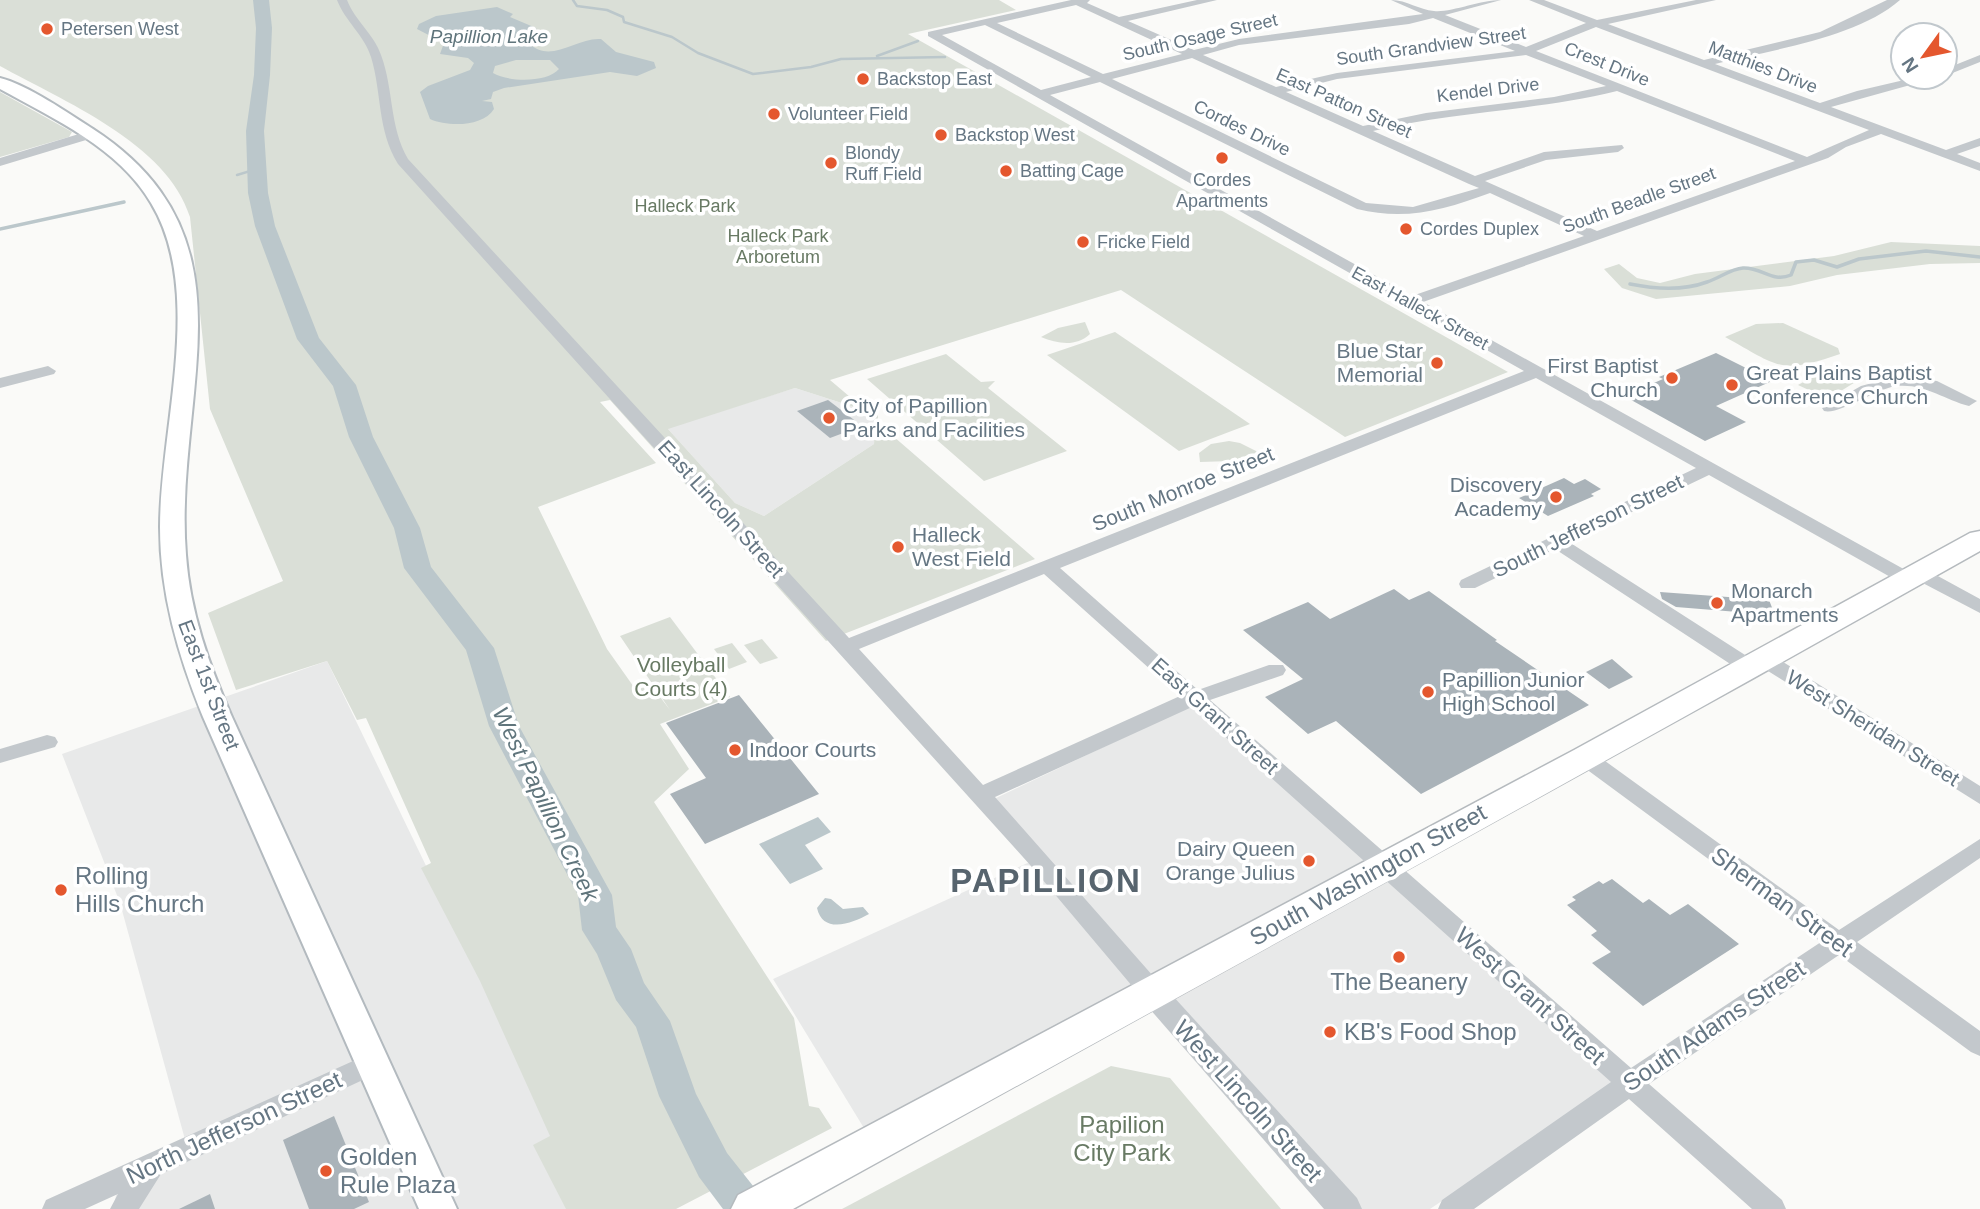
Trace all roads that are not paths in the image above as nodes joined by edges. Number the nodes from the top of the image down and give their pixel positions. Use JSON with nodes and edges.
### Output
{"nodes":[{"id":1,"x":342,"y":0,"type":"edge"},
{"id":2,"x":1212,"y":0,"type":"edge"},
{"id":3,"x":1395,"y":0,"type":"edge"},
{"id":4,"x":1496,"y":0,"type":"edge"},
{"id":5,"x":1534,"y":0,"type":"edge"},
{"id":6,"x":1711,"y":0,"type":"edge"},
{"id":7,"x":1895,"y":0,"type":"edge"},
{"id":8,"x":1081,"y":1,"type":"edge"},
{"id":9,"x":1021,"y":4,"type":"dead end"},
{"id":10,"x":1034,"y":12,"type":"junction"},
{"id":11,"x":1436,"y":16,"type":"junction"},
{"id":12,"x":1119,"y":20,"type":"junction"},
{"id":13,"x":987,"y":22,"type":"junction"},
{"id":14,"x":1597,"y":23,"type":"junction"},
{"id":15,"x":932,"y":34,"type":"joint"},
{"id":16,"x":1528,"y":52,"type":"junction"},
{"id":17,"x":1192,"y":53,"type":"junction"},
{"id":18,"x":1980,"y":58,"type":"edge"},
{"id":19,"x":1704,"y":63,"type":"junction"},
{"id":20,"x":1959,"y":67,"type":"edge"},
{"id":21,"x":1100,"y":78,"type":"junction"},
{"id":22,"x":0,"y":83,"type":"edge"},
{"id":23,"x":1889,"y":87,"type":"edge"},
{"id":24,"x":1618,"y":88,"type":"junction"},
{"id":25,"x":1276,"y":91,"type":"junction"},
{"id":26,"x":1037,"y":95,"type":"junction"},
{"id":27,"x":1819,"y":107,"type":"junction"},
{"id":28,"x":1362,"y":130,"type":"junction"},
{"id":29,"x":1880,"y":130,"type":"junction"},
{"id":30,"x":92,"y":134,"type":"junction"},
{"id":31,"x":1980,"y":142,"type":"edge"},
{"id":32,"x":1618,"y":148,"type":"dead end"},
{"id":33,"x":1946,"y":154,"type":"junction"},
{"id":34,"x":1806,"y":161,"type":"junction"},
{"id":35,"x":0,"y":162,"type":"edge"},
{"id":36,"x":1980,"y":167,"type":"edge"},
{"id":37,"x":1474,"y":181,"type":"junction"},
{"id":38,"x":1491,"y":188,"type":"junction"},
{"id":39,"x":1596,"y":236,"type":"junction"},
{"id":40,"x":1410,"y":302,"type":"junction"},
{"id":41,"x":48,"y":371,"type":"dead end"},
{"id":42,"x":1536,"y":373,"type":"junction"},
{"id":43,"x":0,"y":383,"type":"edge"},
{"id":44,"x":1969,"y":401,"type":"dead end"},
{"id":45,"x":1830,"y":408,"type":"dead end"},
{"id":46,"x":1708,"y":469,"type":"junction"},
{"id":47,"x":1980,"y":539,"type":"edge"},
{"id":48,"x":1556,"y":542,"type":"junction"},
{"id":49,"x":1047,"y":568,"type":"junction"},
{"id":50,"x":1913,"y":576,"type":"junction"},
{"id":51,"x":1468,"y":584,"type":"dead end"},
{"id":52,"x":1980,"y":607,"type":"edge"},
{"id":53,"x":845,"y":647,"type":"junction"},
{"id":54,"x":1758,"y":664,"type":"junction"},
{"id":55,"x":1276,"y":670,"type":"dead end"},
{"id":56,"x":1193,"y":698,"type":"junction"},
{"id":57,"x":47,"y":742,"type":"dead end"},
{"id":58,"x":0,"y":756,"type":"edge"},
{"id":59,"x":1586,"y":758,"type":"junction"},
{"id":60,"x":980,"y":795,"type":"junction"},
{"id":61,"x":1980,"y":796,"type":"edge"},
{"id":62,"x":1980,"y":847,"type":"edge"},
{"id":63,"x":1382,"y":865,"type":"junction"},
{"id":64,"x":1836,"y":942,"type":"junction"},
{"id":65,"x":1152,"y":992,"type":"junction"},
{"id":66,"x":1980,"y":1045,"type":"edge"},
{"id":67,"x":373,"y":1063,"type":"junction"},
{"id":68,"x":1629,"y":1083,"type":"junction"},
{"id":69,"x":150,"y":1167,"type":"junction"},
{"id":70,"x":96,"y":1200,"type":"edge"},
{"id":71,"x":56,"y":1209,"type":"edge"},
{"id":72,"x":124,"y":1209,"type":"edge"},
{"id":73,"x":438,"y":1209,"type":"edge"},
{"id":74,"x":753,"y":1209,"type":"edge"},
{"id":75,"x":1345,"y":1209,"type":"edge"},
{"id":76,"x":1452,"y":1209,"type":"edge"},
{"id":77,"x":1772,"y":1209,"type":"edge"}],
"edges":[{"from":1,"to":53,"type":"street","name":"East Lincoln Street"},
{"from":2,"to":12,"type":"street"},
{"from":3,"to":11,"type":"street","name":"Crest Drive"},
{"from":4,"to":11,"type":"street","name":"South Osage Street"},
{"from":5,"to":14,"type":"street","name":"Matthies Drive"},
{"from":6,"to":14,"type":"street","name":"South Grandview Street"},
{"from":7,"to":19,"type":"street"},
{"from":8,"to":10,"type":"street"},
{"from":8,"to":12,"type":"street","name":"East Patton Street"},
{"from":9,"to":10,"type":"street"},
{"from":10,"to":13,"type":"street"},
{"from":11,"to":16,"type":"street","name":"Crest Drive"},
{"from":11,"to":17,"type":"street","name":"South Osage Street"},
{"from":12,"to":17,"type":"street","name":"East Patton Street"},
{"from":13,"to":15,"type":"street"},
{"from":13,"to":21,"type":"street","name":"Cordes Drive"},
{"from":14,"to":16,"type":"street","name":"South Grandview Street"},
{"from":14,"to":19,"type":"street","name":"Matthies Drive"},
{"from":15,"to":26,"type":"street","name":"East Halleck Street"},
{"from":16,"to":24,"type":"street","name":"Crest Drive"},
{"from":16,"to":25,"type":"street","name":"South Grandview Street"},
{"from":17,"to":21,"type":"street","name":"South Osage Street"},
{"from":17,"to":25,"type":"street","name":"East Patton Street"},
{"from":18,"to":20,"type":"street"},
{"from":19,"to":27,"type":"street","name":"Matthies Drive"},
{"from":21,"to":26,"type":"street","name":"South Osage Street"},
{"from":21,"to":38,"type":"street","name":"Cordes Drive"},
{"from":22,"to":30,"type":"main road","name":"East 1st Street"},
{"from":23,"to":27,"type":"street"},
{"from":24,"to":28,"type":"street","name":"Kendel Drive"},
{"from":24,"to":34,"type":"street","name":"Crest Drive"},
{"from":25,"to":28,"type":"street","name":"East Patton Street"},
{"from":26,"to":40,"type":"street","name":"East Halleck Street"},
{"from":27,"to":29,"type":"street","name":"Matthies Drive"},
{"from":28,"to":37,"type":"street","name":"East Patton Street"},
{"from":29,"to":33,"type":"street","name":"Matthies Drive"},
{"from":29,"to":34,"type":"street","name":"South Beadle Street"},
{"from":30,"to":35,"type":"street"},
{"from":30,"to":67,"type":"main road","name":"East 1st Street"},
{"from":31,"to":33,"type":"street"},
{"from":32,"to":37,"type":"street"},
{"from":33,"to":36,"type":"street","name":"Matthies Drive"},
{"from":34,"to":39,"type":"street","name":"South Beadle Street"},
{"from":37,"to":38,"type":"street","name":"East Patton Street"},
{"from":38,"to":39,"type":"street","name":"East Patton Street"},
{"from":39,"to":40,"type":"street","name":"South Beadle Street"},
{"from":40,"to":42,"type":"street","name":"East Halleck Street"},
{"from":41,"to":43,"type":"street"},
{"from":42,"to":46,"type":"street","name":"East Halleck Street"},
{"from":42,"to":49,"type":"street","name":"South Monroe Street"},
{"from":44,"to":45,"type":"street"},
{"from":46,"to":48,"type":"street","name":"South Jefferson Street"},
{"from":46,"to":50,"type":"street","name":"East Halleck Street"},
{"from":47,"to":50,"type":"main road","name":"South Washington Street"},
{"from":48,"to":51,"type":"street","name":"South Jefferson Street"},
{"from":48,"to":54,"type":"street","name":"West Sheridan Street"},
{"from":49,"to":53,"type":"street","name":"South Monroe Street"},
{"from":49,"to":56,"type":"street","name":"East Grant Street"},
{"from":50,"to":52,"type":"street","name":"East Halleck Street"},
{"from":50,"to":54,"type":"main road","name":"South Washington Street"},
{"from":53,"to":60,"type":"street","name":"East Lincoln Street"},
{"from":54,"to":59,"type":"main road","name":"South Washington Street"},
{"from":54,"to":61,"type":"street","name":"West Sheridan Street"},
{"from":55,"to":56,"type":"street"},
{"from":56,"to":60,"type":"street"},
{"from":56,"to":63,"type":"street","name":"East Grant Street"},
{"from":57,"to":58,"type":"street"},
{"from":59,"to":63,"type":"main road","name":"South Washington Street"},
{"from":59,"to":64,"type":"street","name":"Sherman Street"},
{"from":60,"to":65,"type":"street","name":"East Lincoln Street"},
{"from":62,"to":64,"type":"street","name":"South Adams Street"},
{"from":63,"to":65,"type":"main road","name":"South Washington Street"},
{"from":63,"to":68,"type":"street","name":"West Grant Street"},
{"from":64,"to":66,"type":"street","name":"Sherman Street"},
{"from":64,"to":68,"type":"street","name":"South Adams Street"},
{"from":65,"to":74,"type":"main road","name":"South Washington Street"},
{"from":65,"to":75,"type":"street","name":"West Lincoln Street"},
{"from":67,"to":69,"type":"street","name":"North Jefferson Street"},
{"from":67,"to":73,"type":"main road","name":"East 1st Street"},
{"from":68,"to":76,"type":"street","name":"South Adams Street"},
{"from":68,"to":77,"type":"street","name":"West Grant Street"},
{"from":69,"to":70,"type":"street","name":"North Jefferson Street"},
{"from":69,"to":72,"type":"street"},
{"from":70,"to":71,"type":"street","name":"North Jefferson Street"}]}
